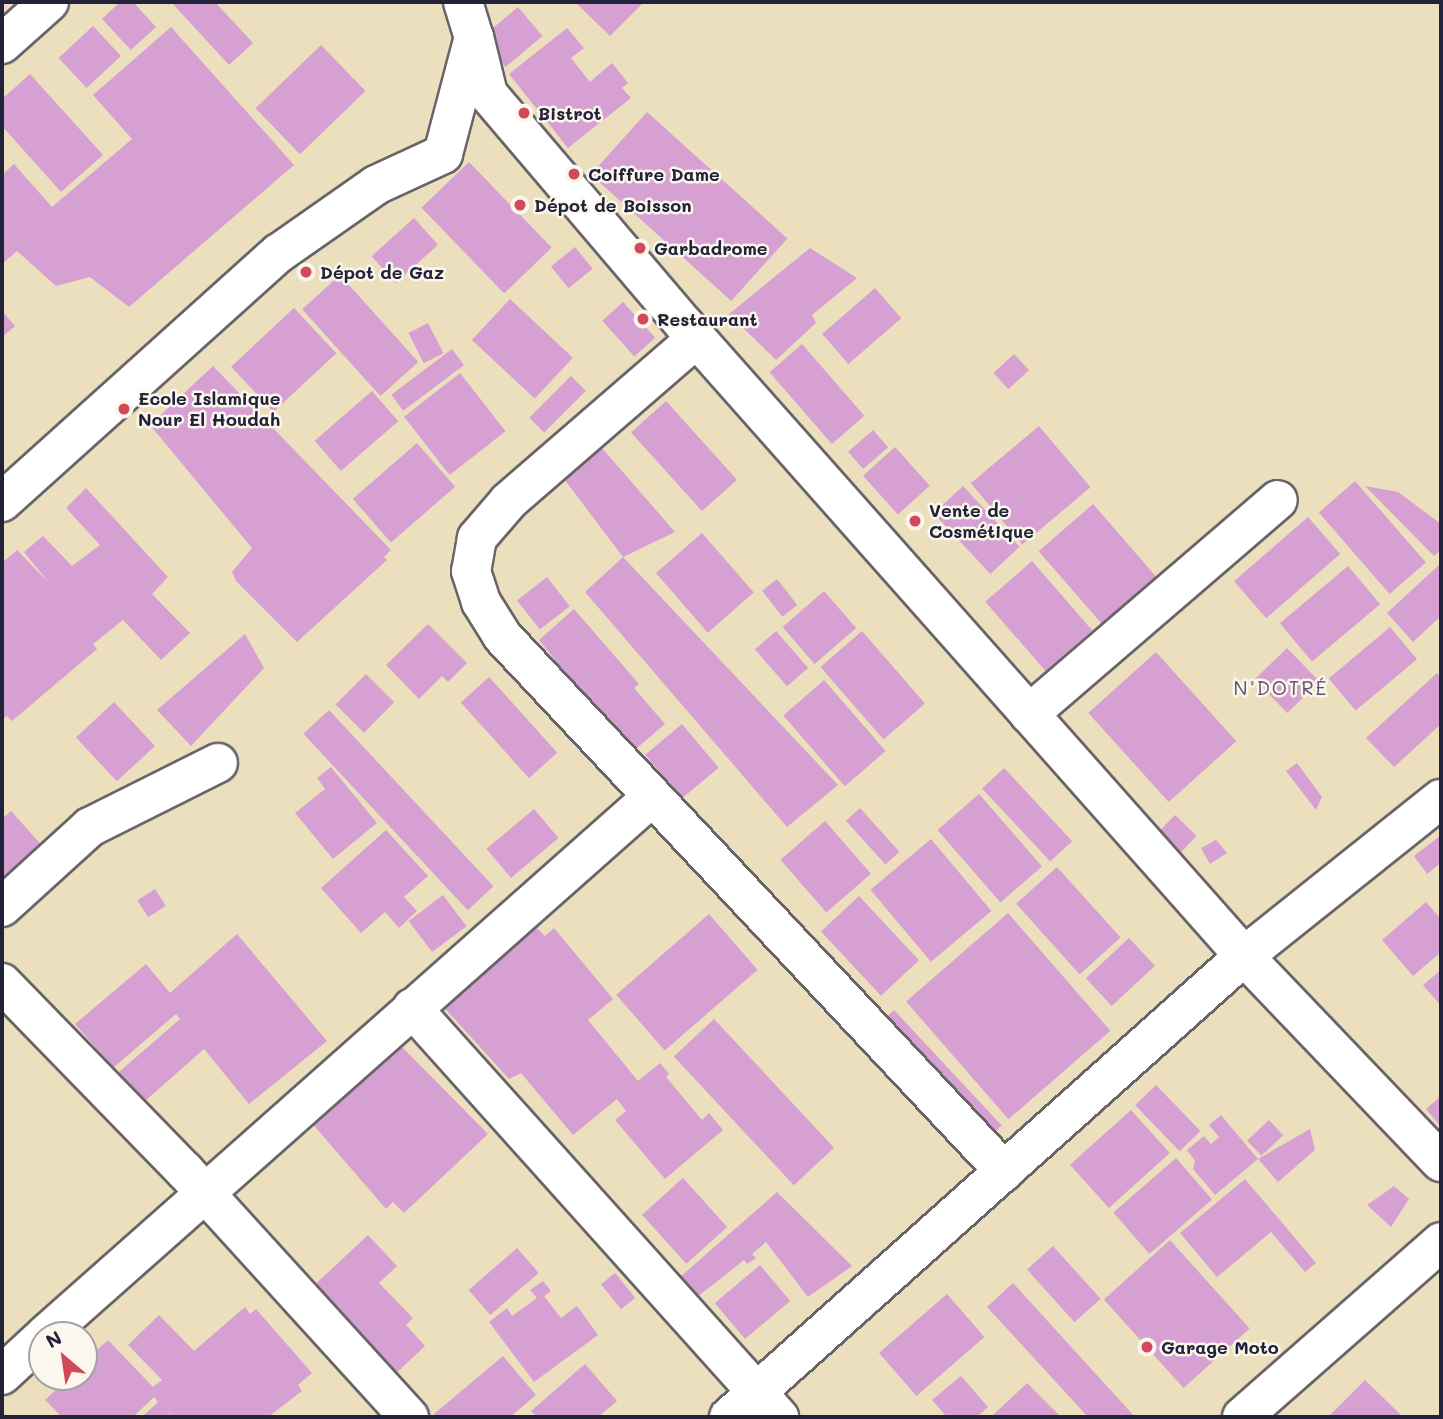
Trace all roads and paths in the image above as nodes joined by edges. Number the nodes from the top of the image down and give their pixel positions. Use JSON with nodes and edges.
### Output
{"nodes":[{"id":1,"x":49,"y":2,"type":"edge"},
{"id":2,"x":468,"y":19,"type":"edge"},
{"id":3,"x":2,"y":44,"type":"edge"},
{"id":4,"x":697,"y":338,"type":"junction"},
{"id":5,"x":6,"y":491,"type":"edge"},
{"id":6,"x":1278,"y":500,"type":"dead end"},
{"id":7,"x":1029,"y":715,"type":"junction"},
{"id":8,"x":218,"y":763,"type":"dead end"},
{"id":9,"x":652,"y":797,"type":"junction"},
{"id":10,"x":1441,"y":799,"type":"edge"},
{"id":11,"x":2,"y":907,"type":"edge"},
{"id":12,"x":1244,"y":956,"type":"junction"},
{"id":13,"x":2,"y":983,"type":"edge"},
{"id":14,"x":412,"y":1008,"type":"junction"},
{"id":15,"x":1441,"y":1162,"type":"edge"},
{"id":16,"x":1004,"y":1171,"type":"junction"},
{"id":17,"x":203,"y":1191,"type":"junction"},
{"id":18,"x":1441,"y":1242,"type":"edge"},
{"id":19,"x":61,"y":1321,"type":"edge"},
{"id":20,"x":28,"y":1351,"type":"edge"},
{"id":21,"x":2,"y":1375,"type":"edge"},
{"id":22,"x":755,"y":1409,"type":"edge"},
{"id":23,"x":1263,"y":1410,"type":"edge"},
{"id":24,"x":409,"y":1417,"type":"edge"}],
"edges":[{"from":1,"to":3,"type":"street"},
{"from":2,"to":4,"type":"street"},
{"from":2,"to":5,"type":"street"},
{"from":4,"to":7,"type":"street"},
{"from":4,"to":9,"type":"street"},
{"from":6,"to":7,"type":"street"},
{"from":7,"to":12,"type":"street"},
{"from":8,"to":11,"type":"street"},
{"from":9,"to":14,"type":"street"},
{"from":9,"to":16,"type":"street"},
{"from":10,"to":12,"type":"street"},
{"from":12,"to":15,"type":"street"},
{"from":12,"to":16,"type":"street"},
{"from":13,"to":17,"type":"street"},
{"from":14,"to":17,"type":"street"},
{"from":14,"to":22,"type":"street"},
{"from":16,"to":22,"type":"street"},
{"from":17,"to":19,"type":"street"},
{"from":17,"to":24,"type":"street"},
{"from":18,"to":23,"type":"street"},
{"from":20,"to":21,"type":"street"}]}
